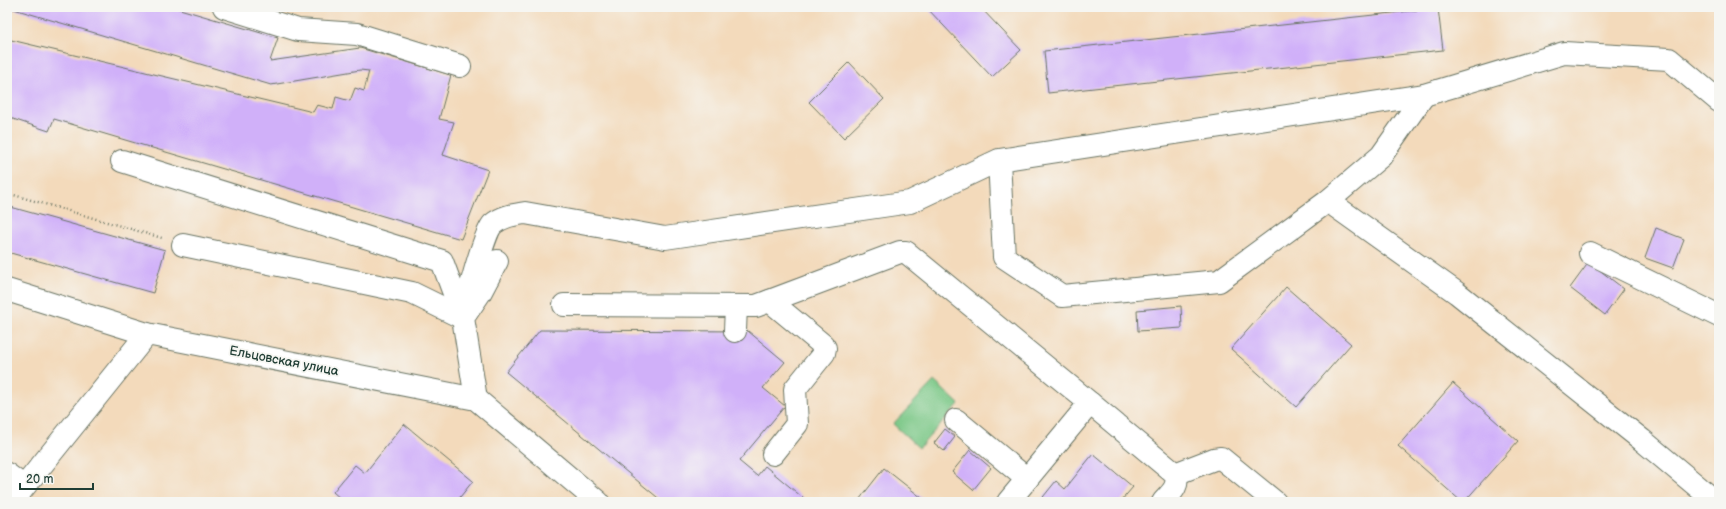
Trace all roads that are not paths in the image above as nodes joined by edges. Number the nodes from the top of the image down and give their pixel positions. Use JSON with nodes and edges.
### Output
{"nodes":[{"id":1,"x":224,"y":7,"type":"edge"},
{"id":2,"x":460,"y":66,"type":"dead end"},
{"id":3,"x":1424,"y":95,"type":"junction"},
{"id":4,"x":1719,"y":101,"type":"edge"},
{"id":5,"x":999,"y":160,"type":"junction"},
{"id":6,"x":122,"y":161,"type":"dead end"},
{"id":7,"x":1328,"y":201,"type":"junction"},
{"id":8,"x":183,"y":245,"type":"road end"},
{"id":9,"x":1590,"y":254,"type":"dead end"},
{"id":10,"x":497,"y":261,"type":"dead end"},
{"id":11,"x":7,"y":290,"type":"edge"},
{"id":12,"x":770,"y":301,"type":"junction"},
{"id":13,"x":564,"y":305,"type":"dead end"},
{"id":14,"x":736,"y":306,"type":"junction"},
{"id":15,"x":1719,"y":316,"type":"edge"},
{"id":16,"x":463,"y":318,"type":"junction"},
{"id":17,"x":735,"y":331,"type":"dead end"},
{"id":18,"x":147,"y":334,"type":"junction"},
{"id":19,"x":476,"y":399,"type":"junction"},
{"id":20,"x":1090,"y":403,"type":"junction"},
{"id":21,"x":956,"y":420,"type":"dead end"},
{"id":22,"x":773,"y":454,"type":"dead end"},
{"id":23,"x":1175,"y":474,"type":"junction"},
{"id":24,"x":1027,"y":479,"type":"junction"},
{"id":25,"x":14,"y":488,"type":"edge"},
{"id":26,"x":598,"y":502,"type":"edge"},
{"id":27,"x":1008,"y":502,"type":"edge"},
{"id":28,"x":1163,"y":502,"type":"edge"},
{"id":29,"x":1276,"y":502,"type":"edge"},
{"id":30,"x":1716,"y":502,"type":"edge"}],
"edges":[{"from":1,"to":2,"type":"street"},
{"from":3,"to":4,"type":"street"},
{"from":3,"to":5,"type":"street"},
{"from":3,"to":7,"type":"street"},
{"from":5,"to":7,"type":"street"},
{"from":5,"to":16,"type":"street"},
{"from":6,"to":16,"type":"street"},
{"from":7,"to":30,"type":"street"},
{"from":8,"to":16,"type":"street"},
{"from":9,"to":15,"type":"street"},
{"from":10,"to":16,"type":"street"},
{"from":11,"to":18,"type":"street","name":"Ельцовская улица"},
{"from":12,"to":14,"type":"street"},
{"from":12,"to":20,"type":"street"},
{"from":12,"to":22,"type":"street"},
{"from":13,"to":14,"type":"street"},
{"from":14,"to":17,"type":"street"},
{"from":16,"to":19,"type":"street"},
{"from":18,"to":19,"type":"street","name":"Ельцовская улица"},
{"from":18,"to":25,"type":"street"},
{"from":19,"to":26,"type":"street","name":"Ельцовская улица"},
{"from":20,"to":23,"type":"street"},
{"from":20,"to":24,"type":"street"},
{"from":21,"to":24,"type":"street"},
{"from":23,"to":28,"type":"street"},
{"from":23,"to":29,"type":"street"},
{"from":24,"to":27,"type":"street"}]}
